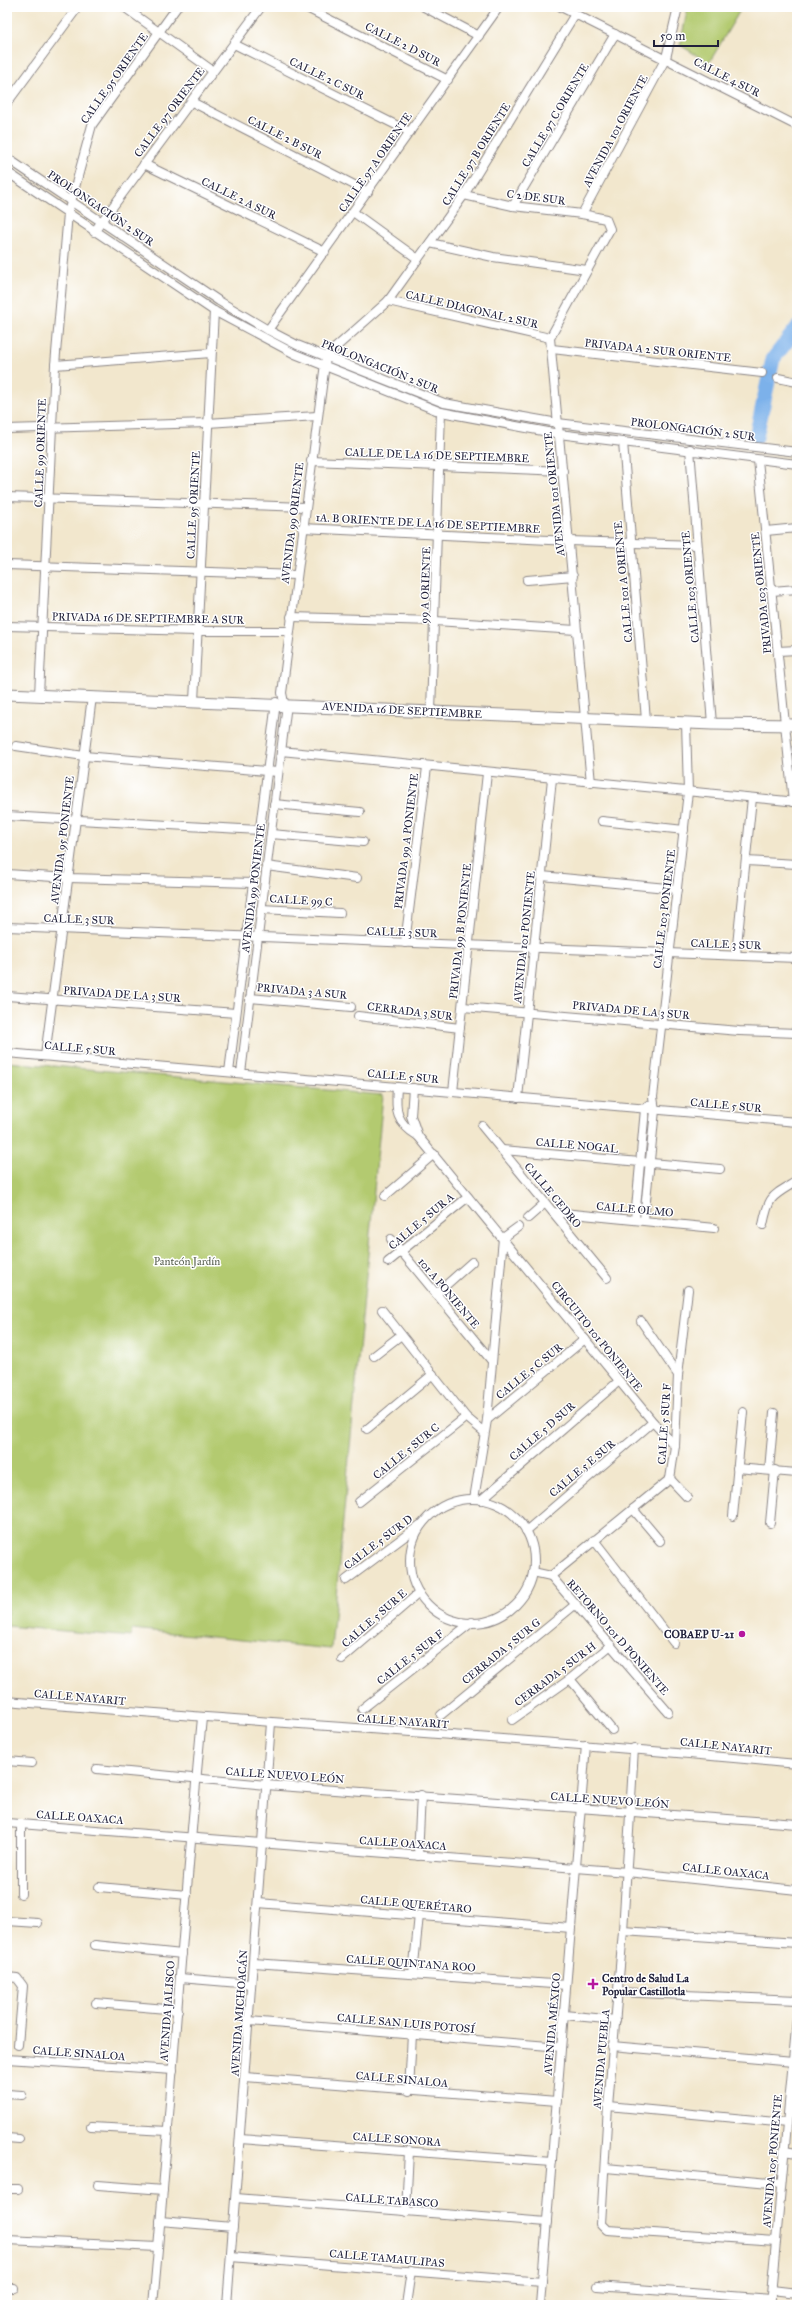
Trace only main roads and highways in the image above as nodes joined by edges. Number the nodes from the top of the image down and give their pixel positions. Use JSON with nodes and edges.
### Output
{"nodes":[{"id":1,"x":7,"y":694,"type":"edge"},
{"id":2,"x":792,"y":725,"type":"edge"}],
"edges":[{"from":1,"to":2,"type":"main road","name":"AVENIDA 16 DE SEPTIEMBRE"}]}
